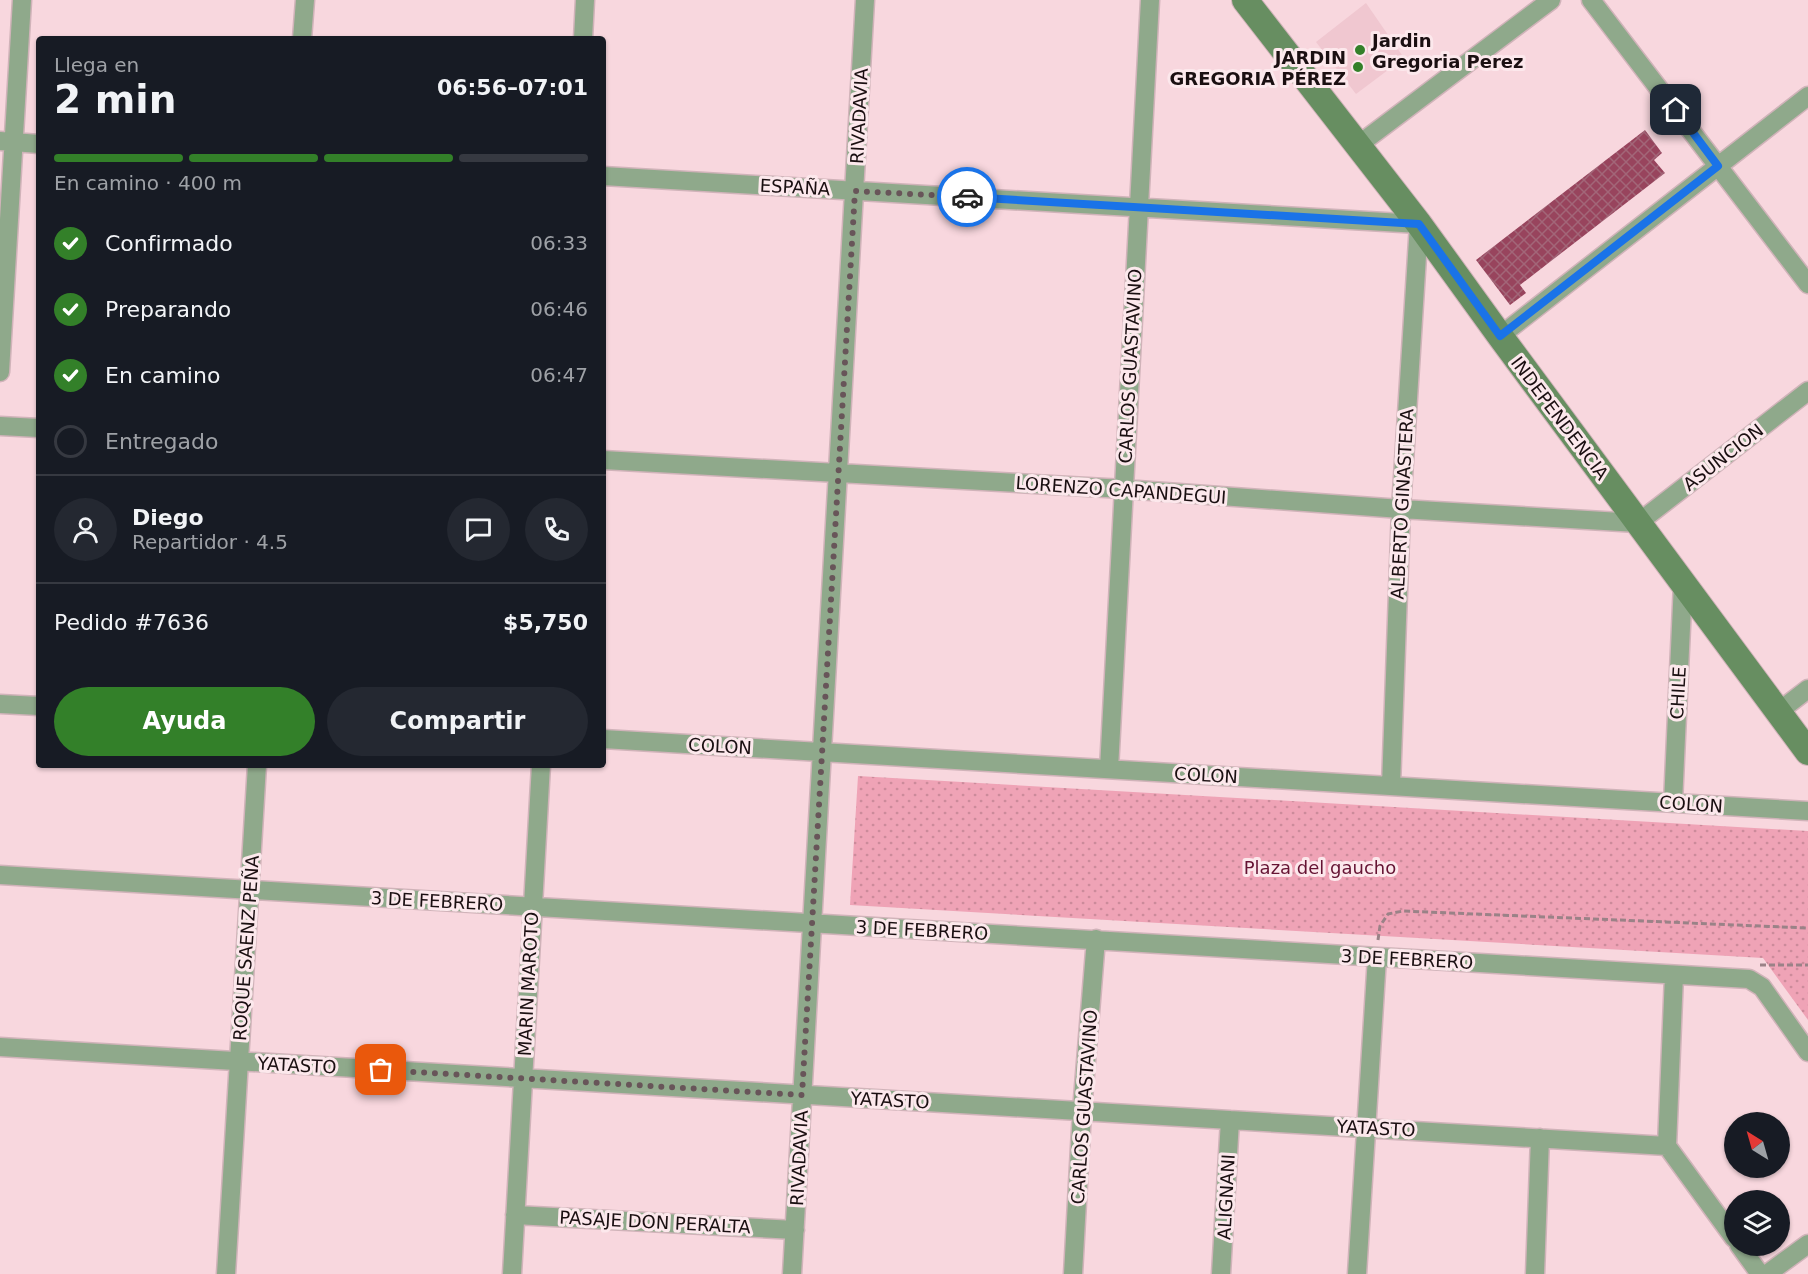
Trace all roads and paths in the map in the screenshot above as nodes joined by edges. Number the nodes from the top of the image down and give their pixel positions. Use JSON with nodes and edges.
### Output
{"nodes":[{"id":1,"x":22,"y":0,"type":"edge"},
{"id":2,"x":305,"y":0,"type":"edge"},
{"id":3,"x":585,"y":0,"type":"edge"},
{"id":4,"x":865,"y":0,"type":"edge"},
{"id":5,"x":1150,"y":0,"type":"edge"},
{"id":6,"x":1245,"y":0,"type":"edge"},
{"id":7,"x":1551,"y":0,"type":"edge"},
{"id":8,"x":1591,"y":0,"type":"edge"},
{"id":9,"x":302,"y":36,"type":"edge"},
{"id":10,"x":583,"y":36,"type":"edge"},
{"id":11,"x":1808,"y":96,"type":"edge"},
{"id":12,"x":7,"y":142,"type":"edge"},
{"id":13,"x":36,"y":144,"type":"edge"},
{"id":14,"x":1357,"y":146,"type":"junction"},
{"id":15,"x":1718,"y":166,"type":"junction"},
{"id":16,"x":606,"y":176,"type":"edge"},
{"id":17,"x":855,"y":191,"type":"junction"},
{"id":18,"x":1139,"y":207,"type":"junction"},
{"id":19,"x":1419,"y":224,"type":"junction"},
{"id":20,"x":1808,"y":284,"type":"edge"},
{"id":21,"x":1500,"y":336,"type":"junction"},
{"id":22,"x":0,"y":372,"type":"edge"},
{"id":23,"x":1808,"y":391,"type":"edge"},
{"id":24,"x":0,"y":426,"type":"edge"},
{"id":25,"x":36,"y":428,"type":"edge"},
{"id":26,"x":606,"y":460,"type":"edge"},
{"id":27,"x":838,"y":473,"type":"junction"},
{"id":28,"x":1124,"y":489,"type":"junction"},
{"id":29,"x":1401,"y":509,"type":"junction"},
{"id":30,"x":1638,"y":523,"type":"junction"},
{"id":31,"x":1683,"y":583,"type":"junction"},
{"id":32,"x":1808,"y":689,"type":"edge"},
{"id":33,"x":0,"y":704,"type":"edge"},
{"id":34,"x":36,"y":706,"type":"edge"},
{"id":35,"x":1779,"y":712,"type":"junction"},
{"id":36,"x":606,"y":739,"type":"edge"},
{"id":37,"x":822,"y":752,"type":"junction"},
{"id":38,"x":1808,"y":752,"type":"edge"},
{"id":39,"x":257,"y":768,"type":"edge"},
{"id":40,"x":541,"y":768,"type":"edge"},
{"id":41,"x":1109,"y":769,"type":"junction"},
{"id":42,"x":1391,"y":786,"type":"junction"},
{"id":43,"x":1673,"y":803,"type":"junction"},
{"id":44,"x":1808,"y":811,"type":"edge"},
{"id":45,"x":0,"y":875,"type":"edge"},
{"id":46,"x":249,"y":890,"type":"junction"},
{"id":47,"x":533,"y":907,"type":"junction"},
{"id":48,"x":812,"y":924,"type":"junction"},
{"id":49,"x":1808,"y":928,"type":"edge"},
{"id":50,"x":1096,"y":939,"type":"junction"},
{"id":51,"x":1377,"y":957,"type":"junction"},
{"id":52,"x":1808,"y":965,"type":"edge"},
{"id":53,"x":1674,"y":975,"type":"junction"},
{"id":54,"x":1749,"y":979,"type":"junction"},
{"id":55,"x":0,"y":1047,"type":"edge"},
{"id":56,"x":1808,"y":1052,"type":"edge"},
{"id":57,"x":239,"y":1062,"type":"junction"},
{"id":58,"x":523,"y":1078,"type":"junction"},
{"id":59,"x":802,"y":1095,"type":"junction"},
{"id":60,"x":1082,"y":1111,"type":"junction"},
{"id":61,"x":1230,"y":1120,"type":"junction"},
{"id":62,"x":1366,"y":1128,"type":"junction"},
{"id":63,"x":1540,"y":1138,"type":"junction"},
{"id":64,"x":1667,"y":1146,"type":"junction"},
{"id":65,"x":515,"y":1215,"type":"junction"},
{"id":66,"x":1724,"y":1224,"type":"edge"},
{"id":67,"x":795,"y":1230,"type":"junction"},
{"id":68,"x":1808,"y":1244,"type":"edge"},
{"id":69,"x":1747,"y":1256,"type":"edge"},
{"id":70,"x":226,"y":1274,"type":"edge"},
{"id":71,"x":512,"y":1274,"type":"edge"},
{"id":72,"x":792,"y":1274,"type":"edge"},
{"id":73,"x":1073,"y":1274,"type":"edge"},
{"id":74,"x":1221,"y":1274,"type":"edge"},
{"id":75,"x":1357,"y":1274,"type":"edge"},
{"id":76,"x":1535,"y":1274,"type":"edge"},
{"id":77,"x":1760,"y":1274,"type":"edge"},
{"id":78,"x":1767,"y":1274,"type":"edge"}],
"edges":[{"from":1,"to":12,"type":"street"},
{"from":2,"to":9,"type":"street"},
{"from":3,"to":10,"type":"street"},
{"from":4,"to":17,"type":"street","name":"RIVADAVIA"},
{"from":5,"to":18,"type":"street","name":"CARLOS GUASTAVINO"},
{"from":6,"to":14,"type":"main road","name":"INDEPENDENCIA"},
{"from":7,"to":14,"type":"street"},
{"from":8,"to":15,"type":"street"},
{"from":11,"to":15,"type":"street"},
{"from":12,"to":13,"type":"street"},
{"from":12,"to":22,"type":"street"},
{"from":14,"to":19,"type":"main road","name":"INDEPENDENCIA"},
{"from":15,"to":20,"type":"street"},
{"from":15,"to":21,"type":"street"},
{"from":16,"to":17,"type":"street","name":"ESPAÑA"},
{"from":17,"to":18,"type":"street","name":"ESPAÑA"},
{"from":17,"to":27,"type":"street","name":"RIVADAVIA"},
{"from":18,"to":19,"type":"street","name":"ESPAÑA"},
{"from":18,"to":28,"type":"street","name":"CARLOS GUASTAVINO"},
{"from":19,"to":21,"type":"main road","name":"INDEPENDENCIA"},
{"from":19,"to":29,"type":"street","name":"ALBERTO GINASTERA"},
{"from":21,"to":30,"type":"main road","name":"INDEPENDENCIA"},
{"from":23,"to":30,"type":"street","name":"ASUNCION"},
{"from":24,"to":25,"type":"street"},
{"from":26,"to":27,"type":"street","name":"LORENZO CAPANDEGUI"},
{"from":27,"to":28,"type":"street","name":"LORENZO CAPANDEGUI"},
{"from":27,"to":37,"type":"street","name":"RIVADAVIA"},
{"from":28,"to":29,"type":"street","name":"LORENZO CAPANDEGUI"},
{"from":28,"to":41,"type":"street","name":"CARLOS GUASTAVINO"},
{"from":29,"to":30,"type":"street","name":"LORENZO CAPANDEGUI"},
{"from":29,"to":42,"type":"street","name":"ALBERTO GINASTERA"},
{"from":30,"to":31,"type":"main road","name":"INDEPENDENCIA"},
{"from":31,"to":35,"type":"main road","name":"INDEPENDENCIA"},
{"from":31,"to":43,"type":"street","name":"CHILE"},
{"from":32,"to":35,"type":"street"},
{"from":33,"to":34,"type":"street"},
{"from":35,"to":38,"type":"main road","name":"INDEPENDENCIA"},
{"from":36,"to":37,"type":"street","name":"COLON"},
{"from":37,"to":41,"type":"street","name":"COLON"},
{"from":37,"to":48,"type":"street","name":"RIVADAVIA"},
{"from":39,"to":46,"type":"street","name":"ROQUE SAENZ PEÑA"},
{"from":40,"to":47,"type":"street","name":"MARIN MAROTO"},
{"from":41,"to":42,"type":"street","name":"COLON"},
{"from":42,"to":43,"type":"street","name":"COLON"},
{"from":43,"to":44,"type":"street","name":"COLON"},
{"from":45,"to":46,"type":"street","name":"3 DE FEBRERO"},
{"from":46,"to":47,"type":"street","name":"3 DE FEBRERO"},
{"from":46,"to":57,"type":"street","name":"ROQUE SAENZ PEÑA"},
{"from":47,"to":48,"type":"street","name":"3 DE FEBRERO"},
{"from":47,"to":58,"type":"street","name":"MARIN MAROTO"},
{"from":48,"to":50,"type":"street","name":"3 DE FEBRERO"},
{"from":48,"to":59,"type":"street","name":"RIVADAVIA"},
{"from":49,"to":51,"type":"path"},
{"from":50,"to":51,"type":"street","name":"3 DE FEBRERO"},
{"from":50,"to":60,"type":"street","name":"CARLOS GUASTAVINO"},
{"from":51,"to":53,"type":"street","name":"3 DE FEBRERO"},
{"from":51,"to":62,"type":"street"},
{"from":52,"to":54,"type":"path"},
{"from":53,"to":54,"type":"street","name":"3 DE FEBRERO"},
{"from":53,"to":64,"type":"street"},
{"from":54,"to":56,"type":"street"},
{"from":55,"to":57,"type":"street","name":"YATASTO"},
{"from":57,"to":58,"type":"street","name":"YATASTO"},
{"from":57,"to":70,"type":"street","name":"ROQUE SAENZ PEÑA"},
{"from":58,"to":59,"type":"street","name":"YATASTO"},
{"from":58,"to":65,"type":"street","name":"MARIN MAROTO"},
{"from":59,"to":60,"type":"street","name":"YATASTO"},
{"from":59,"to":67,"type":"street","name":"RIVADAVIA"},
{"from":60,"to":61,"type":"street","name":"YATASTO"},
{"from":60,"to":73,"type":"street","name":"CARLOS GUASTAVINO"},
{"from":61,"to":62,"type":"street","name":"YATASTO"},
{"from":61,"to":74,"type":"street","name":"ALIGNANI"},
{"from":62,"to":63,"type":"street","name":"YATASTO"},
{"from":62,"to":75,"type":"street"},
{"from":63,"to":64,"type":"street","name":"YATASTO"},
{"from":63,"to":76,"type":"street"},
{"from":64,"to":66,"type":"street"},
{"from":65,"to":67,"type":"street","name":"PASAJE DON PERALTA"},
{"from":65,"to":71,"type":"street","name":"MARIN MAROTO"},
{"from":67,"to":72,"type":"street","name":"RIVADAVIA"},
{"from":68,"to":78,"type":"street"},
{"from":69,"to":77,"type":"street"}]}
